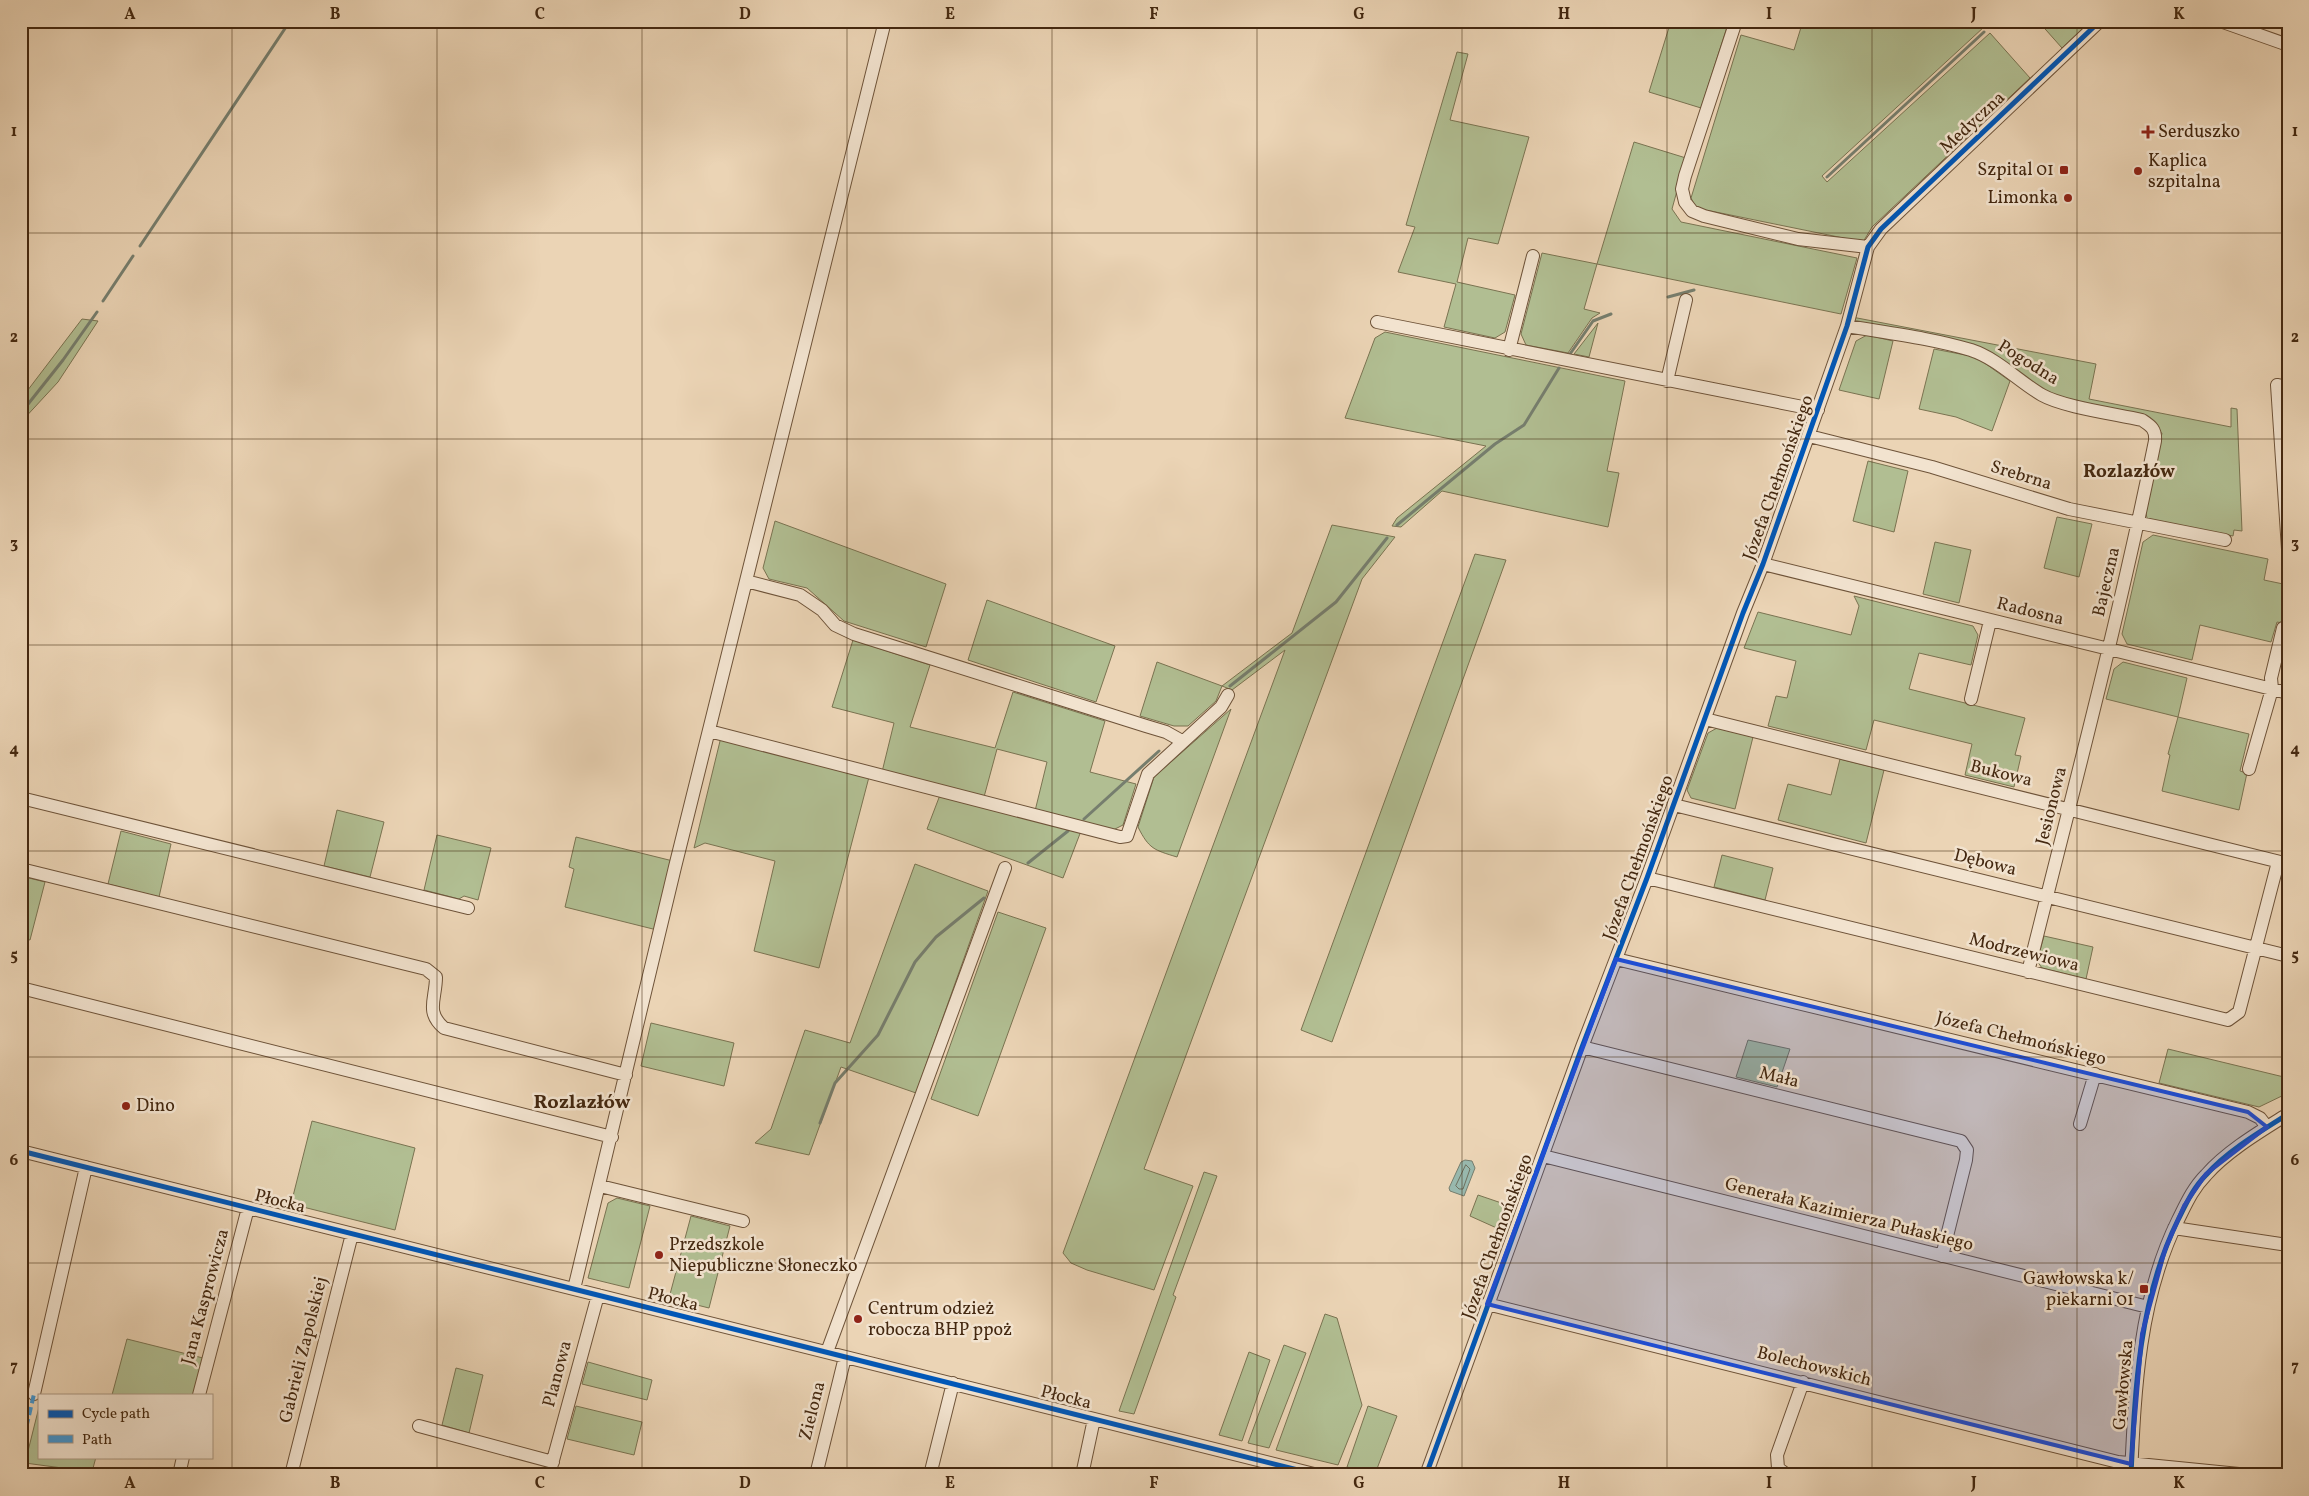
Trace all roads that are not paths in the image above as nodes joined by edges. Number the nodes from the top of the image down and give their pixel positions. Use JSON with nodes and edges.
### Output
{"nodes":[{"id":1,"x":885,"y":21,"type":"edge"},
{"id":2,"x":1736,"y":21,"type":"edge"},
{"id":3,"x":2100,"y":21,"type":"edge"},
{"id":4,"x":2220,"y":21,"type":"edge"},
{"id":5,"x":2288,"y":45,"type":"edge"},
{"id":6,"x":1868,"y":247,"type":"junction"},
{"id":7,"x":1533,"y":256,"type":"dead end"},
{"id":8,"x":1686,"y":300,"type":"dead end"},
{"id":9,"x":1377,"y":322,"type":"dead end"},
{"id":10,"x":1846,"y":326,"type":"junction"},
{"id":11,"x":1509,"y":350,"type":"junction"},
{"id":12,"x":1667,"y":381,"type":"junction"},
{"id":13,"x":2288,"y":387,"type":"edge"},
{"id":14,"x":1818,"y":410,"type":"junction"},
{"id":15,"x":1809,"y":436,"type":"junction"},
{"id":16,"x":2138,"y":523,"type":"junction"},
{"id":17,"x":2225,"y":540,"type":"dead end"},
{"id":18,"x":2287,"y":549,"type":"edge"},
{"id":19,"x":1764,"y":564,"type":"junction"},
{"id":20,"x":746,"y":581,"type":"junction"},
{"id":21,"x":1990,"y":620,"type":"junction"},
{"id":22,"x":2283,"y":628,"type":"dead end"},
{"id":23,"x":2110,"y":650,"type":"junction"},
{"id":24,"x":2272,"y":690,"type":"junction"},
{"id":25,"x":2288,"y":693,"type":"edge"},
{"id":26,"x":1228,"y":695,"type":"dead end"},
{"id":27,"x":1971,"y":699,"type":"dead end"},
{"id":28,"x":1705,"y":719,"type":"junction"},
{"id":29,"x":710,"y":731,"type":"junction"},
{"id":30,"x":1182,"y":741,"type":"junction"},
{"id":31,"x":2249,"y":769,"type":"dead end"},
{"id":32,"x":21,"y":798,"type":"edge"},
{"id":33,"x":1674,"y":805,"type":"junction"},
{"id":34,"x":2069,"y":809,"type":"junction"},
{"id":35,"x":2283,"y":863,"type":"edge"},
{"id":36,"x":1005,"y":868,"type":"dead end"},
{"id":37,"x":21,"y":869,"type":"edge"},
{"id":38,"x":1647,"y":878,"type":"junction"},
{"id":39,"x":2047,"y":896,"type":"junction"},
{"id":40,"x":468,"y":908,"type":"dead end"},
{"id":41,"x":2255,"y":948,"type":"junction"},
{"id":42,"x":2288,"y":956,"type":"edge"},
{"id":43,"x":1616,"y":959,"type":"junction"},
{"id":44,"x":2028,"y":972,"type":"junction"},
{"id":45,"x":21,"y":988,"type":"edge"},
{"id":46,"x":1582,"y":1047,"type":"junction"},
{"id":47,"x":2095,"y":1074,"type":"junction"},
{"id":48,"x":626,"y":1075,"type":"junction"},
{"id":49,"x":2288,"y":1114,"type":"edge"},
{"id":50,"x":2080,"y":1124,"type":"dead end"},
{"id":51,"x":2267,"y":1127,"type":"junction"},
{"id":52,"x":612,"y":1138,"type":"junction"},
{"id":53,"x":21,"y":1151,"type":"edge"},
{"id":54,"x":1543,"y":1156,"type":"junction"},
{"id":55,"x":86,"y":1167,"type":"junction"},
{"id":56,"x":600,"y":1186,"type":"junction"},
{"id":57,"x":248,"y":1208,"type":"junction"},
{"id":58,"x":743,"y":1221,"type":"dead end"},
{"id":59,"x":2174,"y":1228,"type":"junction"},
{"id":60,"x":352,"y":1234,"type":"junction"},
{"id":61,"x":2288,"y":1245,"type":"edge"},
{"id":62,"x":1942,"y":1256,"type":"junction"},
{"id":63,"x":574,"y":1289,"type":"junction"},
{"id":64,"x":598,"y":1295,"type":"junction"},
{"id":65,"x":1487,"y":1304,"type":"junction"},
{"id":66,"x":2148,"y":1307,"type":"junction"},
{"id":67,"x":827,"y":1352,"type":"junction"},
{"id":68,"x":845,"y":1357,"type":"junction"},
{"id":69,"x":1803,"y":1382,"type":"junction"},
{"id":70,"x":953,"y":1383,"type":"junction"},
{"id":71,"x":34,"y":1394,"type":"dead end"},
{"id":72,"x":199,"y":1394,"type":"edge"},
{"id":73,"x":1094,"y":1419,"type":"junction"},
{"id":74,"x":419,"y":1426,"type":"dead end"},
{"id":75,"x":183,"y":1458,"type":"edge"},
{"id":76,"x":551,"y":1468,"type":"edge"},
{"id":77,"x":1269,"y":1469,"type":"edge"},
{"id":78,"x":2131,"y":1470,"type":"edge"},
{"id":79,"x":179,"y":1475,"type":"edge"},
{"id":80,"x":291,"y":1475,"type":"edge"},
{"id":81,"x":816,"y":1475,"type":"edge"},
{"id":82,"x":930,"y":1475,"type":"edge"},
{"id":83,"x":1082,"y":1475,"type":"edge"},
{"id":84,"x":1318,"y":1475,"type":"edge"},
{"id":85,"x":1426,"y":1475,"type":"edge"},
{"id":86,"x":1787,"y":1475,"type":"edge"},
{"id":87,"x":2249,"y":1475,"type":"edge"}],
"edges":[{"from":1,"to":20,"type":"street"},
{"from":2,"to":6,"type":"street"},
{"from":3,"to":6,"type":"street","name":"Medyczna"},
{"from":4,"to":5,"type":"street"},
{"from":6,"to":10,"type":"street","name":"Józefa Chełmońskiego"},
{"from":7,"to":11,"type":"street"},
{"from":8,"to":12,"type":"street"},
{"from":9,"to":11,"type":"street"},
{"from":10,"to":14,"type":"street","name":"Józefa Chełmońskiego"},
{"from":10,"to":16,"type":"street","name":"Pogodna"},
{"from":11,"to":12,"type":"street"},
{"from":12,"to":14,"type":"street"},
{"from":13,"to":18,"type":"street"},
{"from":14,"to":15,"type":"street","name":"Józefa Chełmońskiego"},
{"from":15,"to":16,"type":"street","name":"Srebrna"},
{"from":15,"to":19,"type":"street","name":"Józefa Chełmońskiego"},
{"from":16,"to":17,"type":"street","name":"Srebrna"},
{"from":16,"to":23,"type":"street","name":"Bajeczna"},
{"from":19,"to":21,"type":"street","name":"Radosna"},
{"from":19,"to":28,"type":"street","name":"Józefa Chełmońskiego"},
{"from":20,"to":29,"type":"street"},
{"from":20,"to":30,"type":"street"},
{"from":21,"to":23,"type":"street","name":"Radosna"},
{"from":21,"to":27,"type":"street"},
{"from":22,"to":24,"type":"street"},
{"from":23,"to":24,"type":"street","name":"Radosna"},
{"from":23,"to":34,"type":"street","name":"Jesionowa"},
{"from":24,"to":25,"type":"street","name":"Radosna"},
{"from":24,"to":31,"type":"street"},
{"from":26,"to":30,"type":"street"},
{"from":28,"to":33,"type":"street","name":"Józefa Chełmońskiego"},
{"from":28,"to":34,"type":"street","name":"Bukowa"},
{"from":29,"to":30,"type":"street"},
{"from":29,"to":48,"type":"street"},
{"from":32,"to":40,"type":"street"},
{"from":33,"to":38,"type":"street","name":"Józefa Chełmońskiego"},
{"from":33,"to":39,"type":"street","name":"Dębowa"},
{"from":34,"to":35,"type":"street","name":"Bukowa"},
{"from":34,"to":39,"type":"street","name":"Jesionowa"},
{"from":35,"to":41,"type":"street","name":"Modrzewiowa"},
{"from":36,"to":67,"type":"street"},
{"from":37,"to":48,"type":"street"},
{"from":38,"to":43,"type":"street","name":"Józefa Chełmońskiego"},
{"from":38,"to":44,"type":"street","name":"Modrzewiowa"},
{"from":39,"to":41,"type":"street","name":"Dębowa"},
{"from":39,"to":44,"type":"street","name":"Jesionowa"},
{"from":41,"to":42,"type":"street","name":"Dębowa"},
{"from":41,"to":44,"type":"street","name":"Modrzewiowa"},
{"from":43,"to":46,"type":"street","name":"Józefa Chełmońskiego"},
{"from":43,"to":47,"type":"street","name":"Józefa Chełmońskiego"},
{"from":45,"to":52,"type":"street"},
{"from":46,"to":54,"type":"street","name":"Józefa Chełmońskiego"},
{"from":46,"to":62,"type":"street","name":"Mała"},
{"from":47,"to":50,"type":"street"},
{"from":47,"to":51,"type":"street","name":"Józefa Chełmońskiego"},
{"from":48,"to":52,"type":"street"},
{"from":49,"to":51,"type":"street","name":"Gawłowska"},
{"from":51,"to":59,"type":"street","name":"Gawłowska"},
{"from":52,"to":56,"type":"street"},
{"from":53,"to":55,"type":"street","name":"Płocka"},
{"from":54,"to":62,"type":"street","name":"Generała Kazimierza Pułaskiego"},
{"from":54,"to":65,"type":"street","name":"Józefa Chełmońskiego"},
{"from":55,"to":57,"type":"street","name":"Płocka"},
{"from":55,"to":71,"type":"street"},
{"from":56,"to":58,"type":"street"},
{"from":56,"to":63,"type":"street"},
{"from":57,"to":60,"type":"street","name":"Płocka"},
{"from":57,"to":72,"type":"street","name":"Jana Kasprowicza"},
{"from":59,"to":61,"type":"street"},
{"from":59,"to":66,"type":"street","name":"Gawłowska"},
{"from":60,"to":63,"type":"street","name":"Płocka"},
{"from":60,"to":80,"type":"street","name":"Gabrieli Zapolskiej"},
{"from":62,"to":66,"type":"street","name":"Generała Kazimierza Pułaskiego"},
{"from":63,"to":64,"type":"street","name":"Płocka"},
{"from":64,"to":67,"type":"street","name":"Płocka"},
{"from":64,"to":76,"type":"street","name":"Planowa"},
{"from":65,"to":69,"type":"street","name":"Bolechowskich"},
{"from":65,"to":85,"type":"street","name":"Józefa Chełmońskiego"},
{"from":66,"to":78,"type":"street","name":"Gawłowska"},
{"from":67,"to":68,"type":"street","name":"Płocka"},
{"from":68,"to":70,"type":"street","name":"Płocka"},
{"from":68,"to":81,"type":"street","name":"Zielona"},
{"from":69,"to":78,"type":"street","name":"Bolechowskich"},
{"from":69,"to":86,"type":"street"},
{"from":70,"to":73,"type":"street","name":"Płocka"},
{"from":70,"to":82,"type":"street"},
{"from":73,"to":77,"type":"street","name":"Płocka"},
{"from":73,"to":83,"type":"street"},
{"from":74,"to":76,"type":"street","name":"Planowa"},
{"from":75,"to":79,"type":"street"},
{"from":77,"to":84,"type":"street","name":"Płocka"},
{"from":78,"to":87,"type":"street","name":"Bolechowskich"}]}
